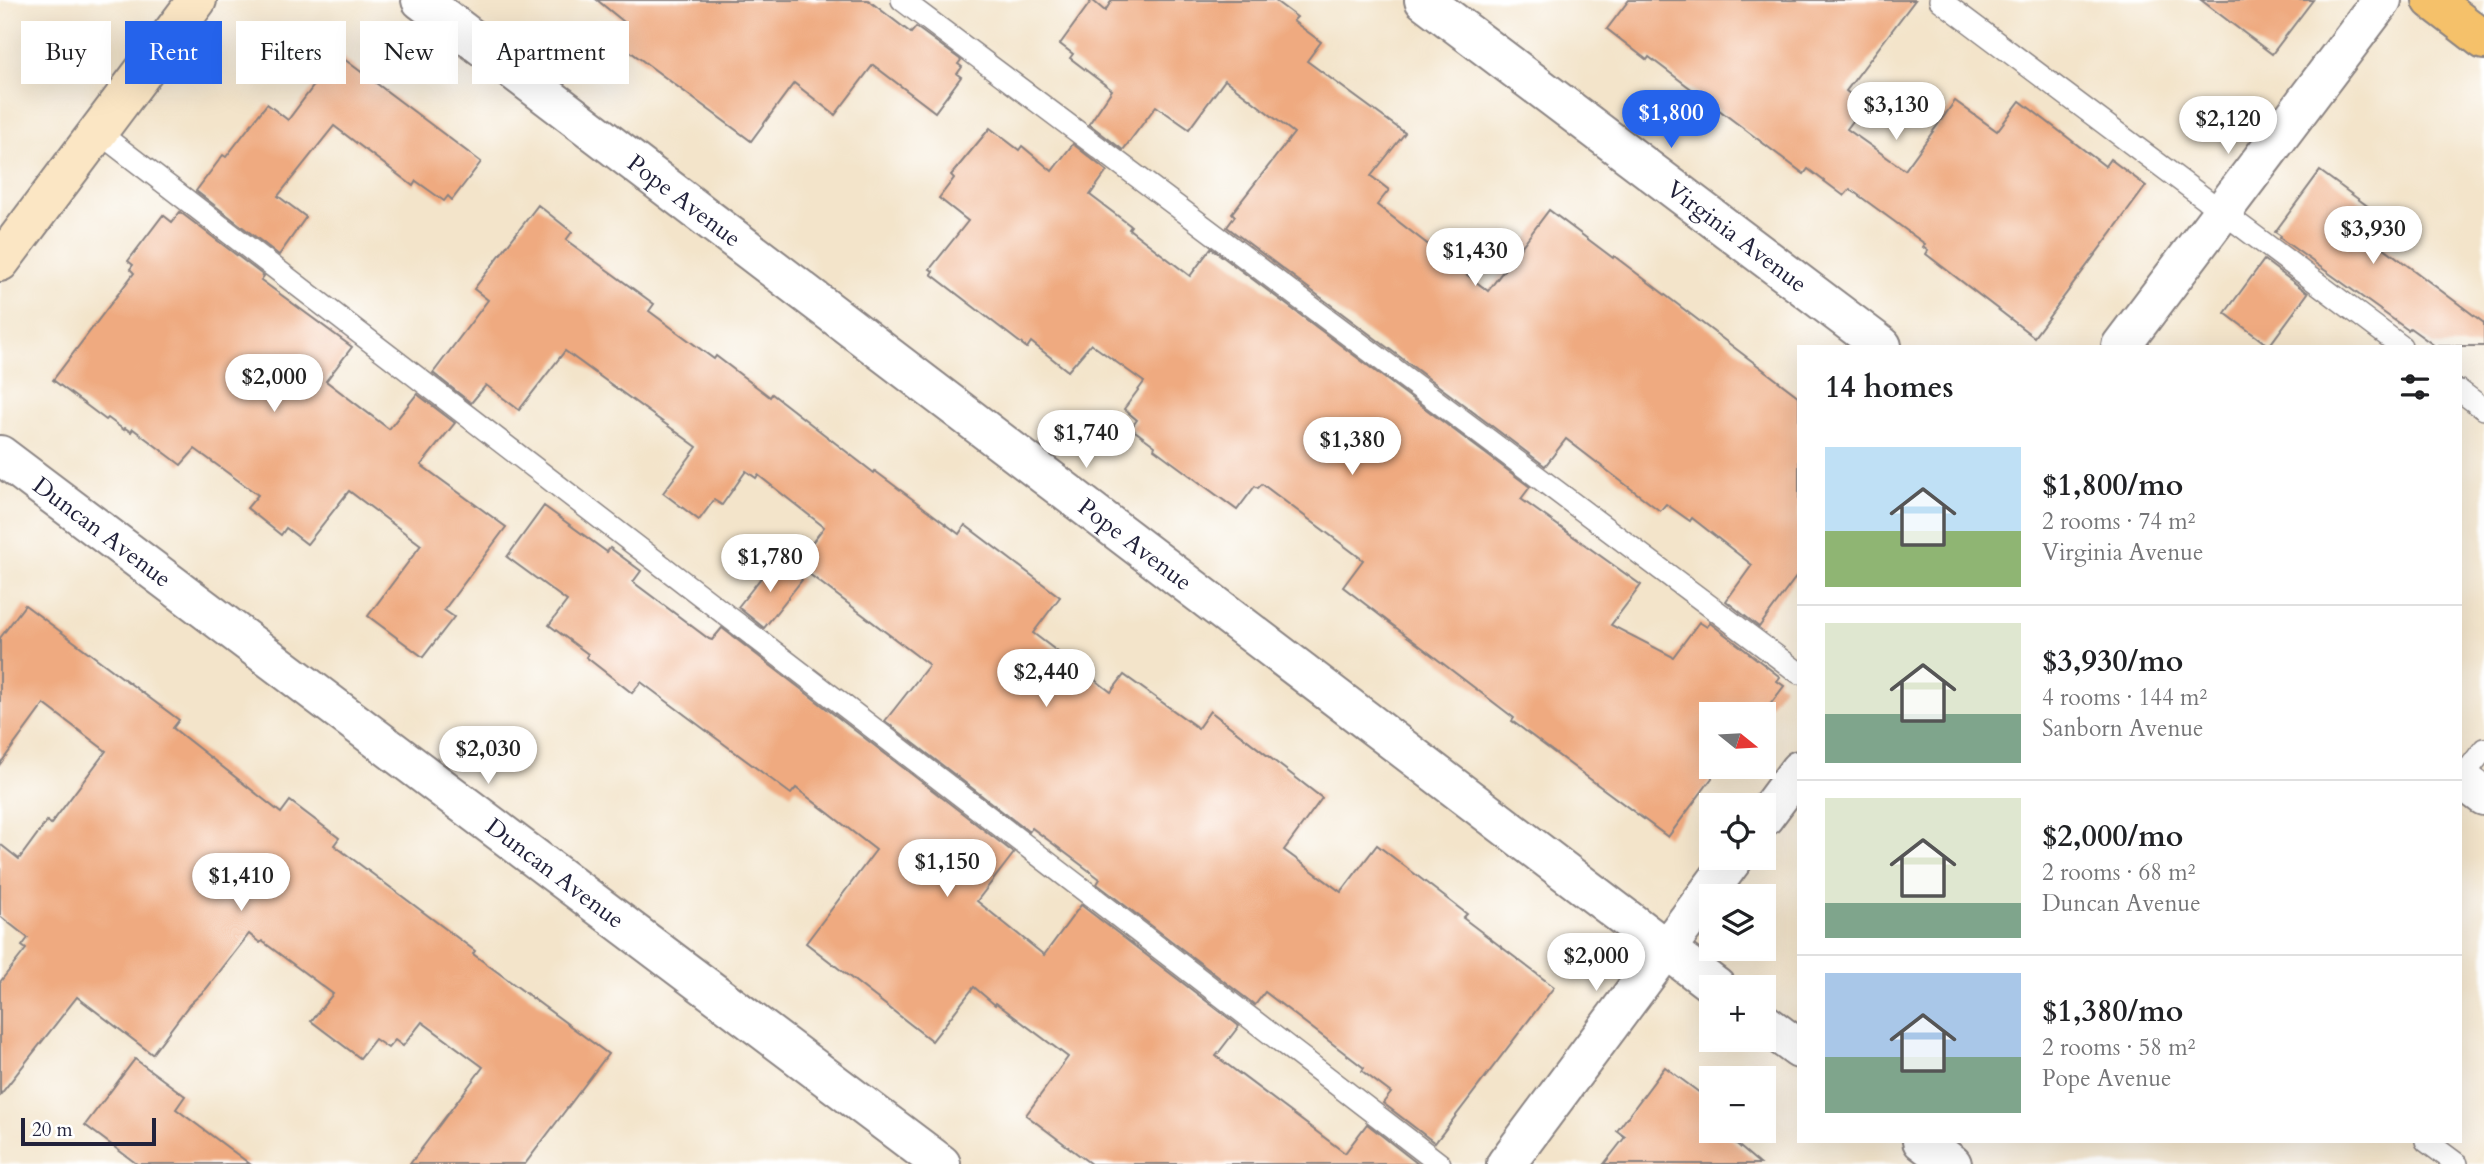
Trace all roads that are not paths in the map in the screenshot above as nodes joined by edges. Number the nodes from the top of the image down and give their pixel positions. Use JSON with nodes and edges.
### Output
{"nodes":[{"id":1,"x":197,"y":0,"type":"edge"},
{"id":2,"x":421,"y":0,"type":"edge"},
{"id":3,"x":902,"y":0,"type":"edge"},
{"id":4,"x":1424,"y":0,"type":"edge"},
{"id":5,"x":1940,"y":0,"type":"edge"},
{"id":6,"x":2382,"y":0,"type":"edge"},
{"id":7,"x":2432,"y":0,"type":"edge"},
{"id":8,"x":2484,"y":40,"type":"edge"},
{"id":9,"x":98,"y":132,"type":"junction"},
{"id":10,"x":2223,"y":212,"type":"junction"},
{"id":11,"x":0,"y":262,"type":"edge"},
{"id":12,"x":1881,"y":345,"type":"edge"},
{"id":13,"x":2122,"y":345,"type":"edge"},
{"id":14,"x":2400,"y":345,"type":"edge"},
{"id":15,"x":2462,"y":392,"type":"edge"},
{"id":16,"x":2484,"y":409,"type":"edge"},
{"id":17,"x":0,"y":454,"type":"edge"},
{"id":18,"x":1797,"y":671,"type":"edge"},
{"id":19,"x":2484,"y":749,"type":"edge"},
{"id":20,"x":1797,"y":773,"type":"edge"},
{"id":21,"x":2462,"y":778,"type":"edge"},
{"id":22,"x":2462,"y":780,"type":"edge"},
{"id":23,"x":2484,"y":796,"type":"edge"},
{"id":24,"x":1776,"y":801,"type":"edge"},
{"id":25,"x":1725,"y":870,"type":"edge"},
{"id":26,"x":1666,"y":950,"type":"junction"},
{"id":27,"x":1700,"y":975,"type":"edge"},
{"id":28,"x":1776,"y":1032,"type":"edge"},
{"id":29,"x":1797,"y":1048,"type":"edge"},
{"id":30,"x":1925,"y":1143,"type":"edge"},
{"id":31,"x":2429,"y":1143,"type":"edge"},
{"id":32,"x":941,"y":1164,"type":"edge"},
{"id":33,"x":1440,"y":1164,"type":"edge"},
{"id":34,"x":1506,"y":1164,"type":"edge"},
{"id":35,"x":1952,"y":1164,"type":"edge"},
{"id":36,"x":2457,"y":1164,"type":"edge"}],
"edges":[{"from":1,"to":9,"type":"main road"},
{"from":2,"to":26,"type":"street","name":"Pope Avenue"},
{"from":3,"to":18,"type":"lane"},
{"from":4,"to":12,"type":"street","name":"Virginia Avenue"},
{"from":5,"to":10,"type":"lane"},
{"from":6,"to":10,"type":"street"},
{"from":7,"to":8,"type":"main road"},
{"from":9,"to":11,"type":"main road"},
{"from":9,"to":33,"type":"lane"},
{"from":10,"to":13,"type":"street"},
{"from":10,"to":14,"type":"lane"},
{"from":15,"to":16,"type":"lane"},
{"from":17,"to":32,"type":"street","name":"Duncan Avenue"},
{"from":19,"to":21,"type":"lane"},
{"from":20,"to":24,"type":"street"},
{"from":22,"to":23,"type":"street"},
{"from":25,"to":26,"type":"street"},
{"from":26,"to":27,"type":"street","name":"Pope Avenue"},
{"from":26,"to":34,"type":"street"},
{"from":28,"to":29,"type":"street"},
{"from":30,"to":35,"type":"street"},
{"from":31,"to":36,"type":"lane"}]}
